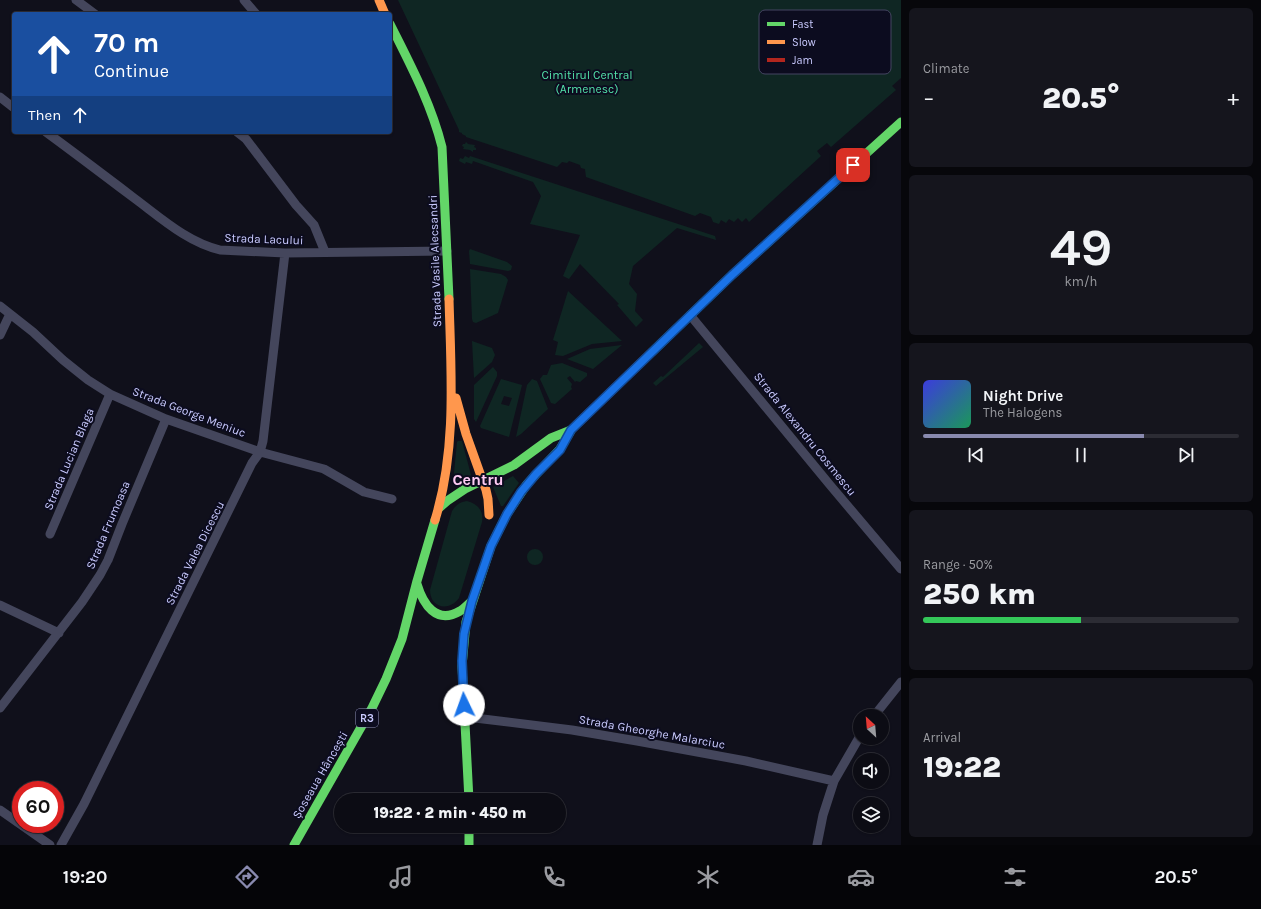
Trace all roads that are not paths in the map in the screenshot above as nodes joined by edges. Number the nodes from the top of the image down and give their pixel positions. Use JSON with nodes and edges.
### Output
{"nodes":[{"id":1,"x":76,"y":0,"type":"edge"},
{"id":2,"x":244,"y":0,"type":"edge"},
{"id":3,"x":379,"y":0,"type":"edge"},
{"id":4,"x":92,"y":12,"type":"edge"},
{"id":5,"x":254,"y":12,"type":"edge"},
{"id":6,"x":385,"y":12,"type":"edge"},
{"id":7,"x":392,"y":28,"type":"edge"},
{"id":8,"x":0,"y":97,"type":"edge"},
{"id":9,"x":12,"y":106,"type":"edge"},
{"id":10,"x":901,"y":122,"type":"edge"},
{"id":11,"x":49,"y":134,"type":"edge"},
{"id":12,"x":239,"y":134,"type":"edge"},
{"id":13,"x":447,"y":251,"type":"junction"},
{"id":14,"x":326,"y":252,"type":"junction"},
{"id":15,"x":285,"y":253,"type":"junction"},
{"id":16,"x":0,"y":306,"type":"edge"},
{"id":17,"x":10,"y":314,"type":"junction"},
{"id":18,"x":690,"y":315,"type":"junction"},
{"id":19,"x":0,"y":335,"type":"edge"},
{"id":20,"x":451,"y":374,"type":"junction"},
{"id":21,"x":110,"y":394,"type":"junction"},
{"id":22,"x":166,"y":419,"type":"junction"},
{"id":23,"x":571,"y":430,"type":"junction"},
{"id":24,"x":260,"y":452,"type":"junction"},
{"id":25,"x":482,"y":480,"type":"junction"},
{"id":26,"x":453,"y":496,"type":"junction"},
{"id":27,"x":392,"y":499,"type":"dead end"},
{"id":28,"x":439,"y":508,"type":"junction"},
{"id":29,"x":490,"y":522,"type":"junction"},
{"id":30,"x":50,"y":534,"type":"dead end"},
{"id":31,"x":491,"y":546,"type":"junction"},
{"id":32,"x":901,"y":569,"type":"edge"},
{"id":33,"x":417,"y":581,"type":"junction"},
{"id":34,"x":472,"y":601,"type":"junction"},
{"id":35,"x":0,"y":605,"type":"edge"},
{"id":36,"x":59,"y":633,"type":"junction"},
{"id":37,"x":901,"y":682,"type":"edge"},
{"id":38,"x":0,"y":708,"type":"edge"},
{"id":39,"x":880,"y":709,"type":"edge"},
{"id":40,"x":465,"y":718,"type":"junction"},
{"id":41,"x":855,"y":745,"type":"edge"},
{"id":42,"x":834,"y":781,"type":"junction"},
{"id":43,"x":470,"y":793,"type":"edge"},
{"id":44,"x":0,"y":810,"type":"edge"},
{"id":45,"x":469,"y":833,"type":"edge"},
{"id":46,"x":50,"y":845,"type":"edge"},
{"id":47,"x":62,"y":845,"type":"edge"},
{"id":48,"x":294,"y":845,"type":"edge"},
{"id":49,"x":469,"y":845,"type":"edge"},
{"id":50,"x":817,"y":845,"type":"edge"}],
"edges":[{"from":1,"to":4,"type":"street"},
{"from":2,"to":5,"type":"street"},
{"from":3,"to":6,"type":"main road"},
{"from":7,"to":13,"type":"main road","name":"Strada Vasile Alecsandri"},
{"from":8,"to":9,"type":"street"},
{"from":10,"to":18,"type":"main road"},
{"from":11,"to":15,"type":"street","name":"Strada Lacului"},
{"from":12,"to":14,"type":"street"},
{"from":13,"to":14,"type":"street","name":"Strada Lacului"},
{"from":13,"to":20,"type":"main road","name":"Strada Vasile Alecsandri"},
{"from":14,"to":15,"type":"street","name":"Strada Lacului"},
{"from":15,"to":24,"type":"street","name":"Strada Valea Dicescu"},
{"from":16,"to":17,"type":"street","name":"Strada George Meniuc"},
{"from":17,"to":19,"type":"street"},
{"from":17,"to":21,"type":"street","name":"Strada George Meniuc"},
{"from":18,"to":23,"type":"main road"},
{"from":18,"to":32,"type":"street","name":"Strada Alexandru Cosmescu"},
{"from":20,"to":25,"type":"main road"},
{"from":20,"to":28,"type":"main road","name":"Strada Vasile Alecsandri"},
{"from":21,"to":22,"type":"street","name":"Strada George Meniuc"},
{"from":21,"to":30,"type":"street","name":"Strada Lucian Blaga"},
{"from":22,"to":24,"type":"street","name":"Strada George Meniuc"},
{"from":22,"to":36,"type":"street","name":"Strada Frumoasa"},
{"from":23,"to":25,"type":"main road"},
{"from":23,"to":31,"type":"main road"},
{"from":24,"to":27,"type":"street","name":"Strada George Meniuc"},
{"from":24,"to":47,"type":"street","name":"Strada Valea Dicescu"},
{"from":25,"to":26,"type":"main road"},
{"from":25,"to":29,"type":"main road"},
{"from":26,"to":28,"type":"main road"},
{"from":26,"to":29,"type":"main road"},
{"from":28,"to":33,"type":"main road","number":"R3"},
{"from":29,"to":31,"type":"main road"},
{"from":31,"to":34,"type":"main road"},
{"from":33,"to":34,"type":"main road"},
{"from":33,"to":48,"type":"main road","name":"Șoseaua Hâncești","number":"R3"},
{"from":34,"to":40,"type":"main road"},
{"from":35,"to":36,"type":"street"},
{"from":36,"to":38,"type":"street","name":"Strada Frumoasa"},
{"from":37,"to":39,"type":"street"},
{"from":40,"to":42,"type":"street","name":"Strada Gheorghe Malarciuc"},
{"from":40,"to":43,"type":"main road"},
{"from":41,"to":42,"type":"street"},
{"from":42,"to":50,"type":"street"},
{"from":44,"to":46,"type":"street"},
{"from":45,"to":49,"type":"main road"}]}
